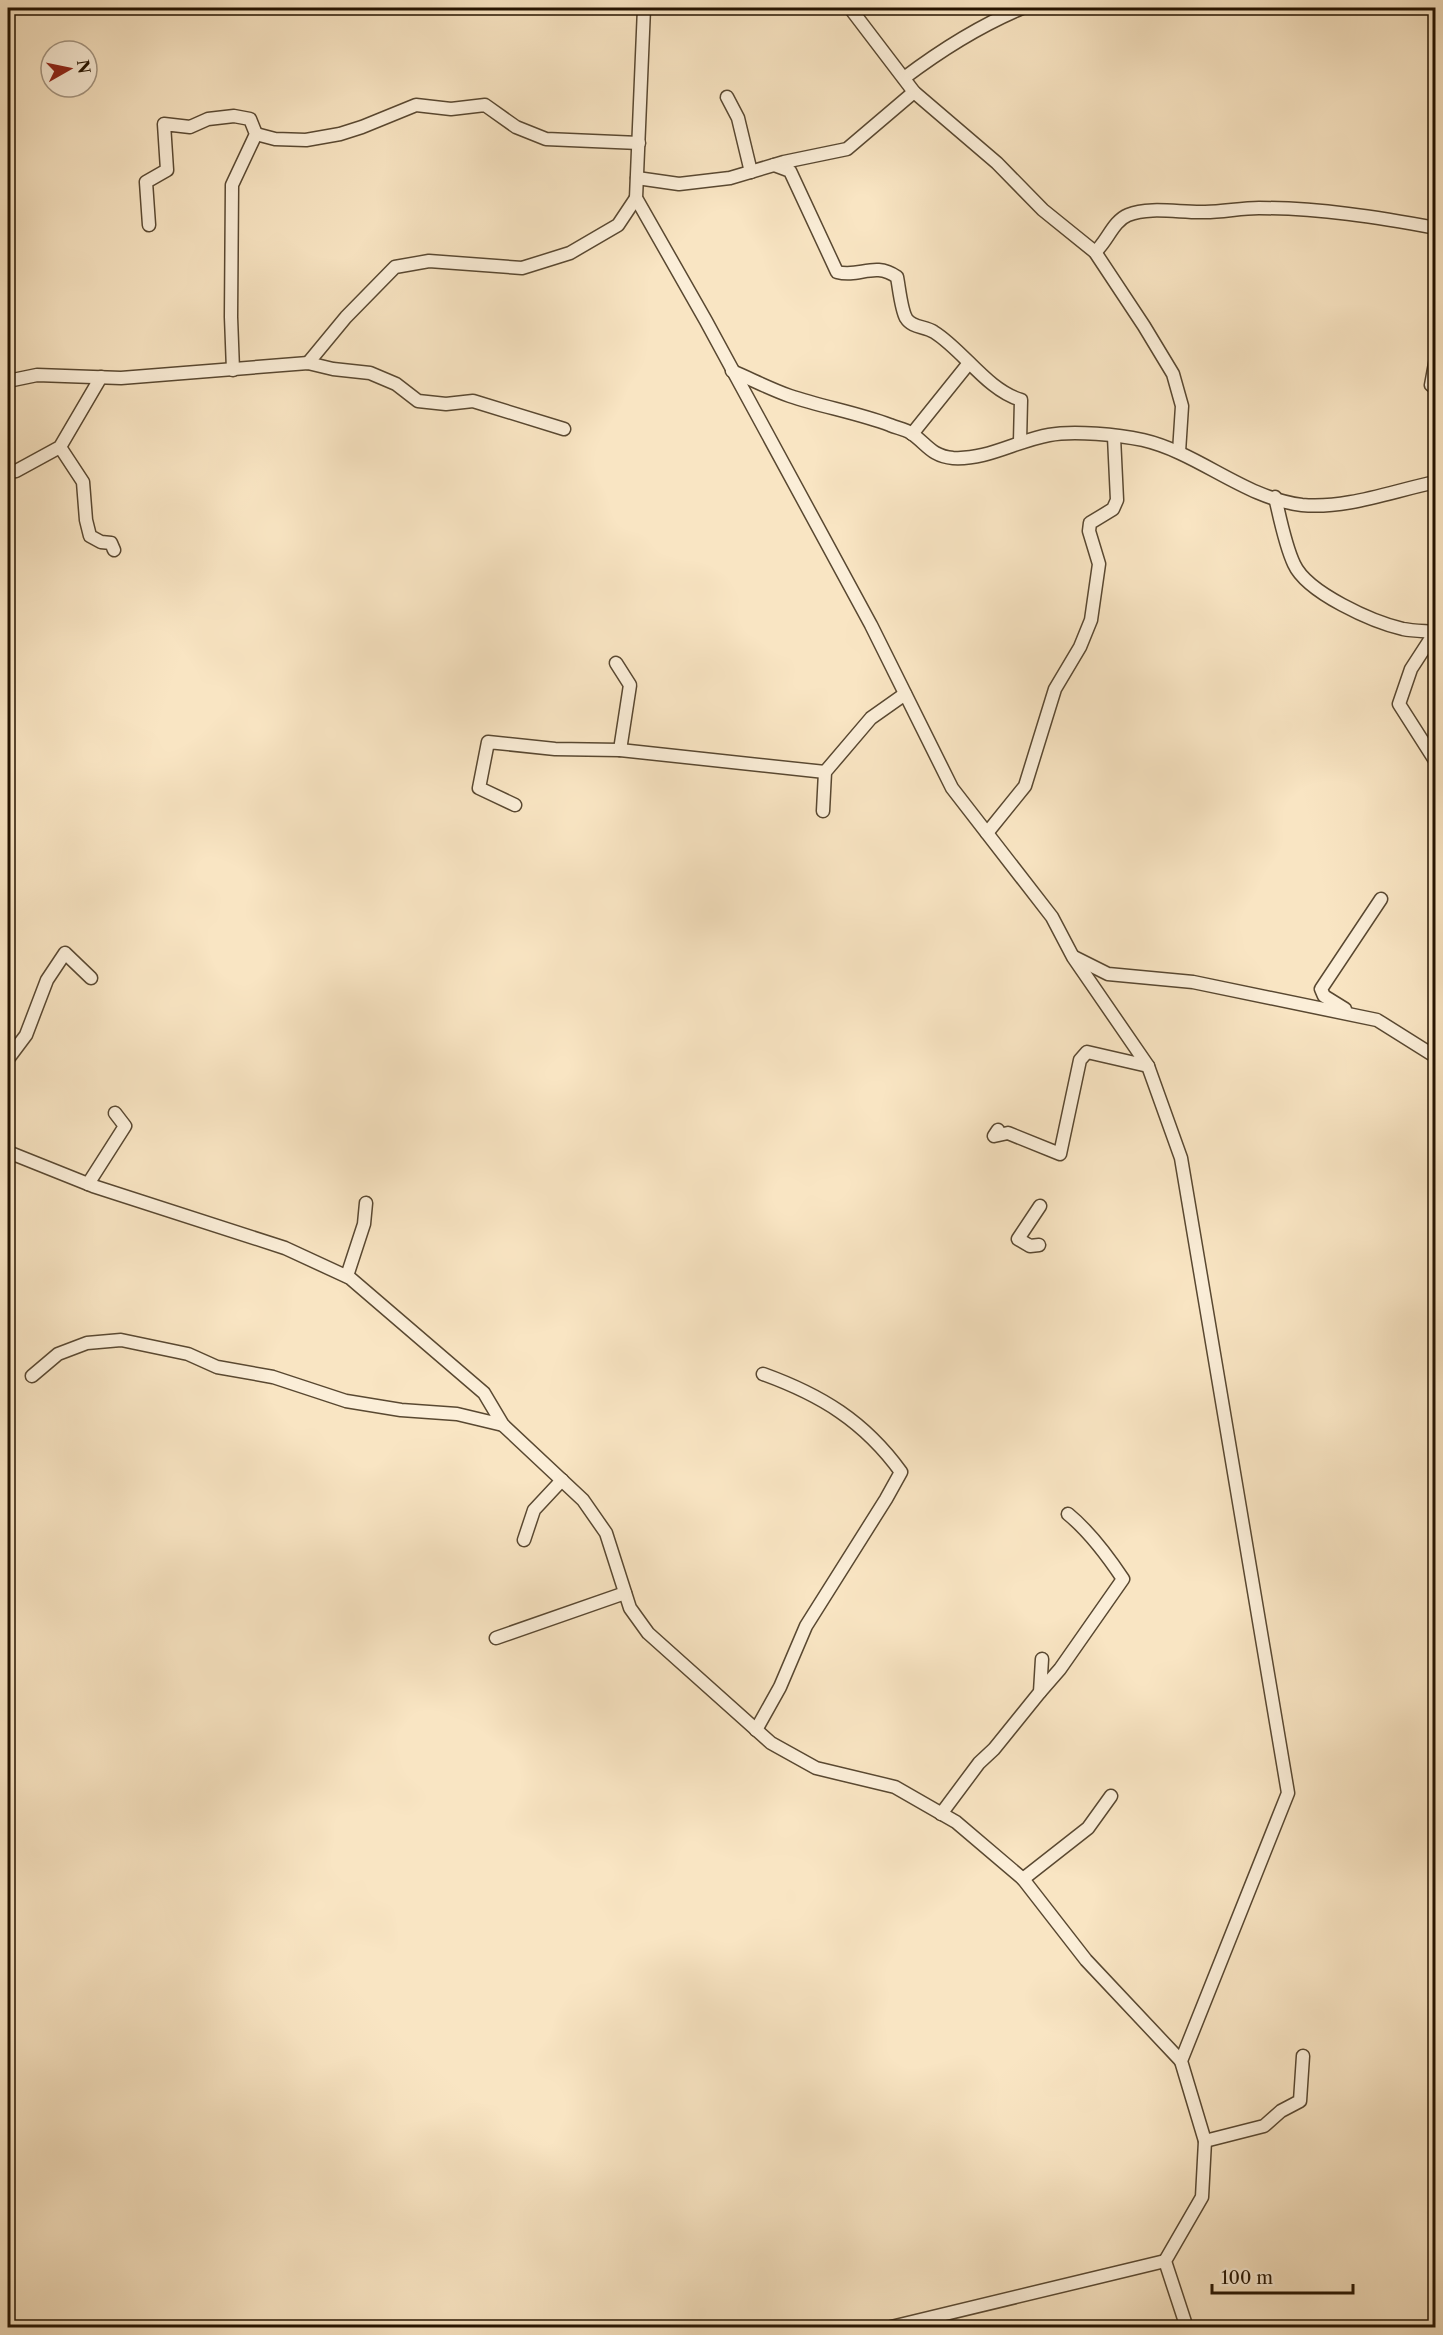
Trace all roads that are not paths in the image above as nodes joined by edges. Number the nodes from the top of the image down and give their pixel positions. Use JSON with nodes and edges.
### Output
{"nodes":[{"id":1,"x":644,"y":8,"type":"edge"},
{"id":2,"x":850,"y":8,"type":"edge"},
{"id":3,"x":1022,"y":8,"type":"edge"},
{"id":4,"x":904,"y":78,"type":"junction"},
{"id":5,"x":914,"y":92,"type":"junction"},
{"id":6,"x":727,"y":97,"type":"dead end"},
{"id":7,"x":256,"y":134,"type":"junction"},
{"id":8,"x":639,"y":143,"type":"junction"},
{"id":9,"x":774,"y":165,"type":"junction"},
{"id":10,"x":751,"y":172,"type":"junction"},
{"id":11,"x":637,"y":178,"type":"junction"},
{"id":12,"x":636,"y":198,"type":"junction"},
{"id":13,"x":149,"y":225,"type":"dead end"},
{"id":14,"x":1436,"y":228,"type":"edge"},
{"id":15,"x":1095,"y":252,"type":"junction"},
{"id":16,"x":1436,"y":358,"type":"edge"},
{"id":17,"x":308,"y":363,"type":"junction"},
{"id":18,"x":969,"y":363,"type":"junction"},
{"id":19,"x":233,"y":370,"type":"junction"},
{"id":20,"x":732,"y":371,"type":"junction"},
{"id":21,"x":101,"y":377,"type":"junction"},
{"id":22,"x":8,"y":381,"type":"edge"},
{"id":23,"x":1436,"y":388,"type":"edge"},
{"id":24,"x":564,"y":429,"type":"dead end"},
{"id":25,"x":912,"y":434,"type":"junction"},
{"id":26,"x":1114,"y":437,"type":"junction"},
{"id":27,"x":1020,"y":442,"type":"junction"},
{"id":28,"x":60,"y":447,"type":"junction"},
{"id":29,"x":1179,"y":452,"type":"junction"},
{"id":30,"x":8,"y":472,"type":"edge"},
{"id":31,"x":1436,"y":482,"type":"edge"},
{"id":32,"x":1275,"y":497,"type":"junction"},
{"id":33,"x":114,"y":550,"type":"dead end"},
{"id":34,"x":1435,"y":632,"type":"edge"},
{"id":35,"x":616,"y":663,"type":"dead end"},
{"id":36,"x":905,"y":694,"type":"junction"},
{"id":37,"x":620,"y":750,"type":"junction"},
{"id":38,"x":1436,"y":762,"type":"edge"},
{"id":39,"x":825,"y":772,"type":"junction"},
{"id":40,"x":515,"y":806,"type":"dead end"},
{"id":41,"x":823,"y":811,"type":"dead end"},
{"id":42,"x":987,"y":833,"type":"junction"},
{"id":43,"x":1381,"y":899,"type":"dead end"},
{"id":44,"x":1073,"y":957,"type":"junction"},
{"id":45,"x":91,"y":978,"type":"dead end"},
{"id":46,"x":1377,"y":1020,"type":"junction"},
{"id":47,"x":1436,"y":1057,"type":"edge"},
{"id":48,"x":8,"y":1059,"type":"edge"},
{"id":49,"x":1148,"y":1066,"type":"junction"},
{"id":50,"x":115,"y":1113,"type":"dead end"},
{"id":51,"x":998,"y":1130,"type":"dead end"},
{"id":52,"x":8,"y":1152,"type":"edge"},
{"id":53,"x":88,"y":1184,"type":"junction"},
{"id":54,"x":366,"y":1203,"type":"dead end"},
{"id":55,"x":1040,"y":1206,"type":"dead end"},
{"id":56,"x":1039,"y":1245,"type":"dead end"},
{"id":57,"x":347,"y":1276,"type":"junction"},
{"id":58,"x":763,"y":1374,"type":"dead end"},
{"id":59,"x":32,"y":1376,"type":"dead end"},
{"id":60,"x":503,"y":1425,"type":"junction"},
{"id":61,"x":562,"y":1480,"type":"junction"},
{"id":62,"x":1068,"y":1514,"type":"dead end"},
{"id":63,"x":524,"y":1540,"type":"dead end"},
{"id":64,"x":625,"y":1593,"type":"junction"},
{"id":65,"x":496,"y":1638,"type":"dead end"},
{"id":66,"x":1042,"y":1659,"type":"dead end"},
{"id":67,"x":1040,"y":1692,"type":"junction"},
{"id":68,"x":756,"y":1730,"type":"junction"},
{"id":69,"x":1111,"y":1796,"type":"dead end"},
{"id":70,"x":941,"y":1814,"type":"junction"},
{"id":71,"x":1023,"y":1879,"type":"junction"},
{"id":72,"x":1304,"y":2056,"type":"dead end"},
{"id":73,"x":1180,"y":2061,"type":"junction"},
{"id":74,"x":1205,"y":2140,"type":"junction"},
{"id":75,"x":1165,"y":2261,"type":"junction"},
{"id":76,"x":887,"y":2328,"type":"edge"},
{"id":77,"x":1187,"y":2328,"type":"edge"}],
"edges":[{"from":1,"to":8,"type":"street"},
{"from":2,"to":4,"type":"street"},
{"from":3,"to":4,"type":"street"},
{"from":4,"to":5,"type":"street"},
{"from":5,"to":9,"type":"street"},
{"from":5,"to":15,"type":"street"},
{"from":6,"to":10,"type":"street"},
{"from":7,"to":8,"type":"street"},
{"from":7,"to":13,"type":"street"},
{"from":7,"to":19,"type":"street"},
{"from":8,"to":11,"type":"street"},
{"from":9,"to":10,"type":"street"},
{"from":9,"to":18,"type":"street"},
{"from":10,"to":11,"type":"street"},
{"from":11,"to":12,"type":"street"},
{"from":12,"to":17,"type":"street"},
{"from":12,"to":20,"type":"street"},
{"from":14,"to":15,"type":"street"},
{"from":15,"to":29,"type":"street"},
{"from":16,"to":23,"type":"street"},
{"from":17,"to":19,"type":"street"},
{"from":17,"to":24,"type":"street"},
{"from":18,"to":25,"type":"street"},
{"from":18,"to":27,"type":"street"},
{"from":19,"to":21,"type":"street"},
{"from":20,"to":25,"type":"street"},
{"from":20,"to":36,"type":"street"},
{"from":21,"to":22,"type":"street"},
{"from":21,"to":28,"type":"street"},
{"from":25,"to":27,"type":"street"},
{"from":26,"to":27,"type":"street"},
{"from":26,"to":29,"type":"street"},
{"from":26,"to":42,"type":"street"},
{"from":28,"to":30,"type":"street"},
{"from":28,"to":33,"type":"street"},
{"from":29,"to":32,"type":"street"},
{"from":31,"to":32,"type":"street"},
{"from":32,"to":34,"type":"street"},
{"from":34,"to":38,"type":"street"},
{"from":35,"to":37,"type":"street"},
{"from":36,"to":39,"type":"street"},
{"from":36,"to":42,"type":"street"},
{"from":37,"to":39,"type":"street"},
{"from":37,"to":40,"type":"street"},
{"from":39,"to":41,"type":"street"},
{"from":42,"to":44,"type":"street"},
{"from":43,"to":46,"type":"street"},
{"from":44,"to":46,"type":"street"},
{"from":44,"to":49,"type":"street"},
{"from":45,"to":48,"type":"street"},
{"from":46,"to":47,"type":"street"},
{"from":49,"to":51,"type":"street"},
{"from":49,"to":73,"type":"street"},
{"from":50,"to":53,"type":"street"},
{"from":52,"to":53,"type":"street"},
{"from":53,"to":57,"type":"street"},
{"from":54,"to":57,"type":"street"},
{"from":55,"to":56,"type":"street"},
{"from":57,"to":60,"type":"street"},
{"from":58,"to":68,"type":"street"},
{"from":59,"to":60,"type":"street"},
{"from":60,"to":61,"type":"street"},
{"from":61,"to":63,"type":"street"},
{"from":61,"to":64,"type":"street"},
{"from":62,"to":67,"type":"street"},
{"from":64,"to":65,"type":"street"},
{"from":64,"to":68,"type":"street"},
{"from":66,"to":67,"type":"street"},
{"from":67,"to":70,"type":"street"},
{"from":68,"to":70,"type":"street"},
{"from":69,"to":71,"type":"street"},
{"from":70,"to":71,"type":"street"},
{"from":71,"to":73,"type":"street"},
{"from":72,"to":74,"type":"street"},
{"from":73,"to":74,"type":"street"},
{"from":74,"to":75,"type":"street"},
{"from":75,"to":76,"type":"street"},
{"from":75,"to":77,"type":"street"}]}
